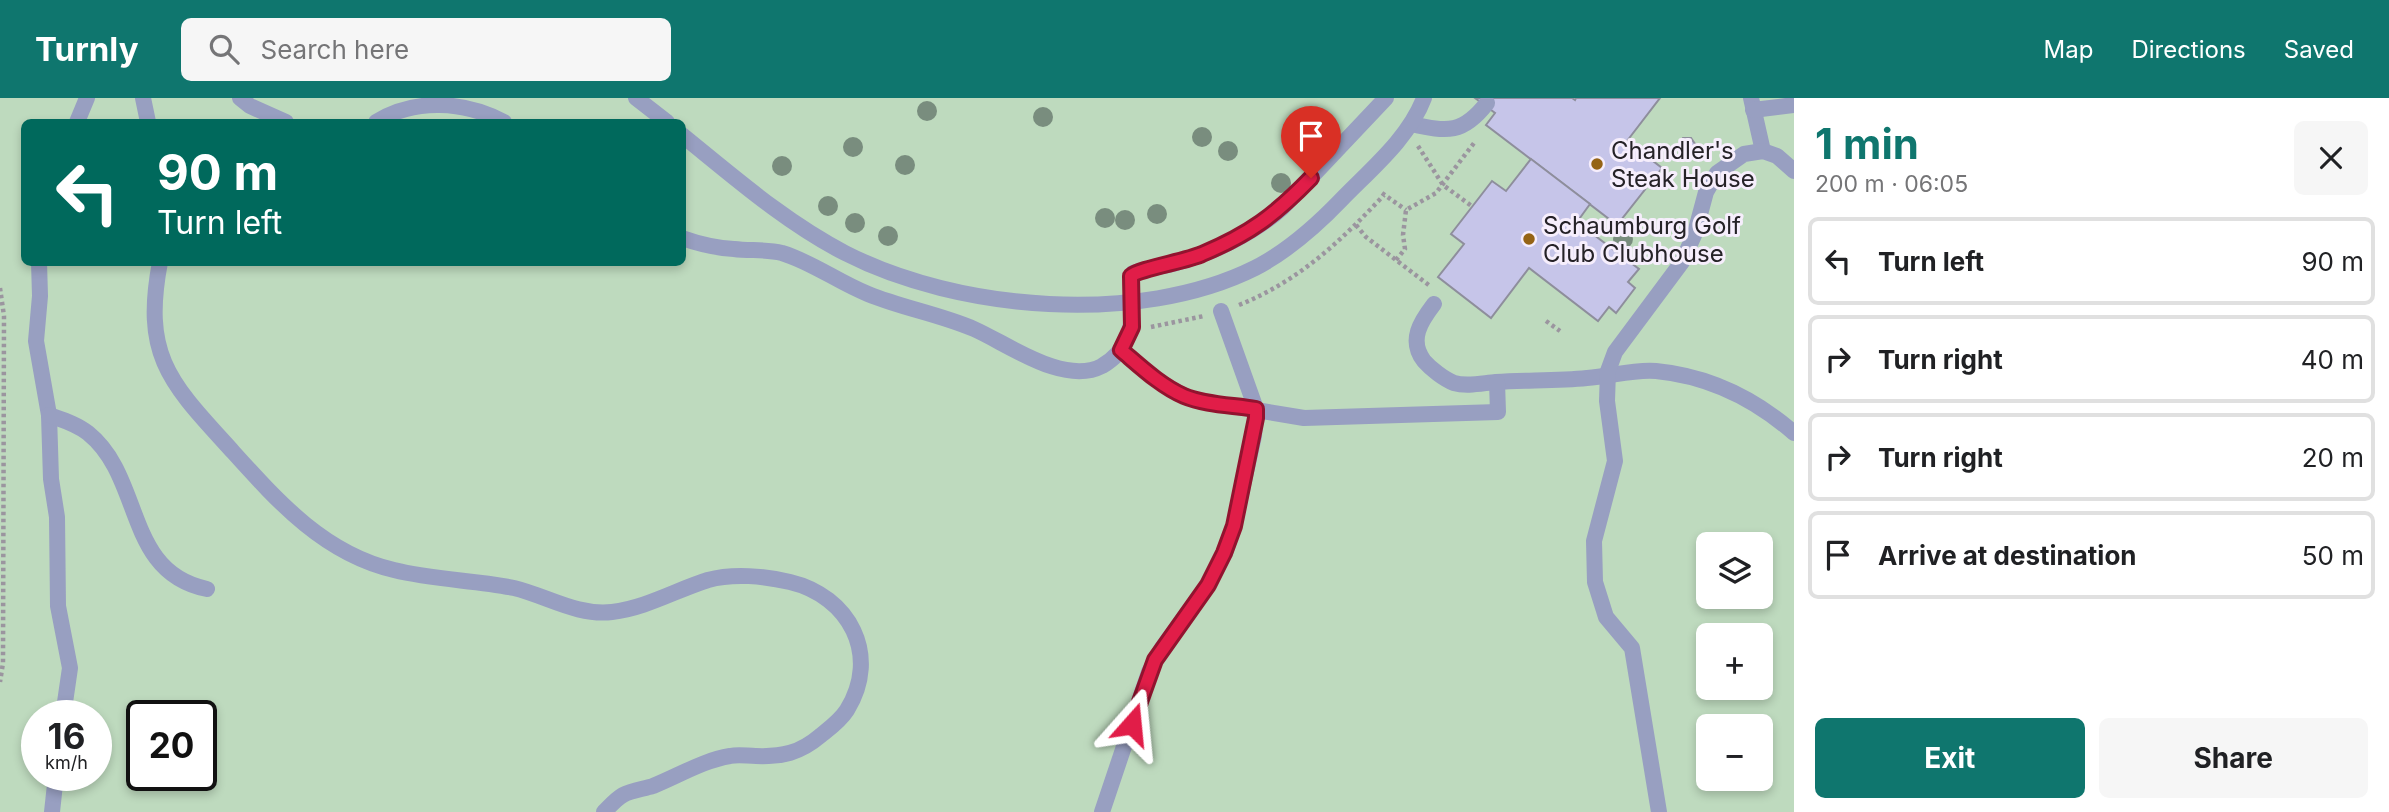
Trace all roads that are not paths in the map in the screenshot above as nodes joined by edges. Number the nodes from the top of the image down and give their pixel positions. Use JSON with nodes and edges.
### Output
{"nodes":[{"id":1,"x":88,"y":98,"type":"edge"},
{"id":2,"x":144,"y":98,"type":"edge"},
{"id":3,"x":240,"y":98,"type":"edge"},
{"id":4,"x":636,"y":98,"type":"edge"},
{"id":5,"x":1386,"y":98,"type":"edge"},
{"id":6,"x":1424,"y":98,"type":"edge"},
{"id":7,"x":1487,"y":103,"type":"dead end"},
{"id":8,"x":1752,"y":104,"type":"edge"},
{"id":9,"x":1794,"y":105,"type":"edge"},
{"id":10,"x":78,"y":119,"type":"edge"},
{"id":11,"x":148,"y":119,"type":"edge"},
{"id":12,"x":279,"y":119,"type":"edge"},
{"id":13,"x":384,"y":119,"type":"edge"},
{"id":14,"x":496,"y":119,"type":"edge"},
{"id":15,"x":663,"y":119,"type":"edge"},
{"id":16,"x":1412,"y":124,"type":"junction"},
{"id":17,"x":686,"y":138,"type":"edge"},
{"id":18,"x":1763,"y":151,"type":"junction"},
{"id":19,"x":1794,"y":171,"type":"edge"},
{"id":20,"x":686,"y":239,"type":"edge"},
{"id":21,"x":39,"y":266,"type":"edge"},
{"id":22,"x":159,"y":266,"type":"edge"},
{"id":23,"x":1132,"y":302,"type":"junction"},
{"id":24,"x":1434,"y":304,"type":"dead end"},
{"id":25,"x":1221,"y":311,"type":"dead end"},
{"id":26,"x":1121,"y":350,"type":"junction"},
{"id":27,"x":1607,"y":375,"type":"junction"},
{"id":28,"x":1497,"y":382,"type":"junction"},
{"id":29,"x":1256,"y":409,"type":"junction"},
{"id":30,"x":49,"y":415,"type":"junction"},
{"id":31,"x":1794,"y":433,"type":"edge"},
{"id":32,"x":207,"y":589,"type":"dead end"},
{"id":33,"x":65,"y":700,"type":"edge"},
{"id":34,"x":54,"y":791,"type":"edge"},
{"id":35,"x":52,"y":812,"type":"edge"},
{"id":36,"x":604,"y":812,"type":"edge"},
{"id":37,"x":1102,"y":812,"type":"edge"},
{"id":38,"x":1659,"y":812,"type":"edge"}],
"edges":[{"from":1,"to":10,"type":"lane"},
{"from":2,"to":11,"type":"lane"},
{"from":3,"to":12,"type":"lane"},
{"from":4,"to":15,"type":"lane"},
{"from":5,"to":23,"type":"lane"},
{"from":6,"to":16,"type":"lane"},
{"from":7,"to":16,"type":"lane"},
{"from":8,"to":9,"type":"lane"},
{"from":8,"to":18,"type":"lane"},
{"from":13,"to":14,"type":"lane"},
{"from":16,"to":23,"type":"lane"},
{"from":17,"to":23,"type":"lane"},
{"from":18,"to":19,"type":"lane"},
{"from":18,"to":27,"type":"lane"},
{"from":20,"to":26,"type":"lane"},
{"from":21,"to":30,"type":"lane"},
{"from":22,"to":36,"type":"lane"},
{"from":23,"to":26,"type":"lane"},
{"from":24,"to":28,"type":"lane"},
{"from":25,"to":29,"type":"lane"},
{"from":26,"to":29,"type":"lane"},
{"from":27,"to":28,"type":"lane"},
{"from":27,"to":31,"type":"lane"},
{"from":27,"to":38,"type":"lane"},
{"from":28,"to":29,"type":"lane"},
{"from":29,"to":37,"type":"lane"},
{"from":30,"to":32,"type":"lane"},
{"from":30,"to":33,"type":"lane"},
{"from":34,"to":35,"type":"lane"}]}
